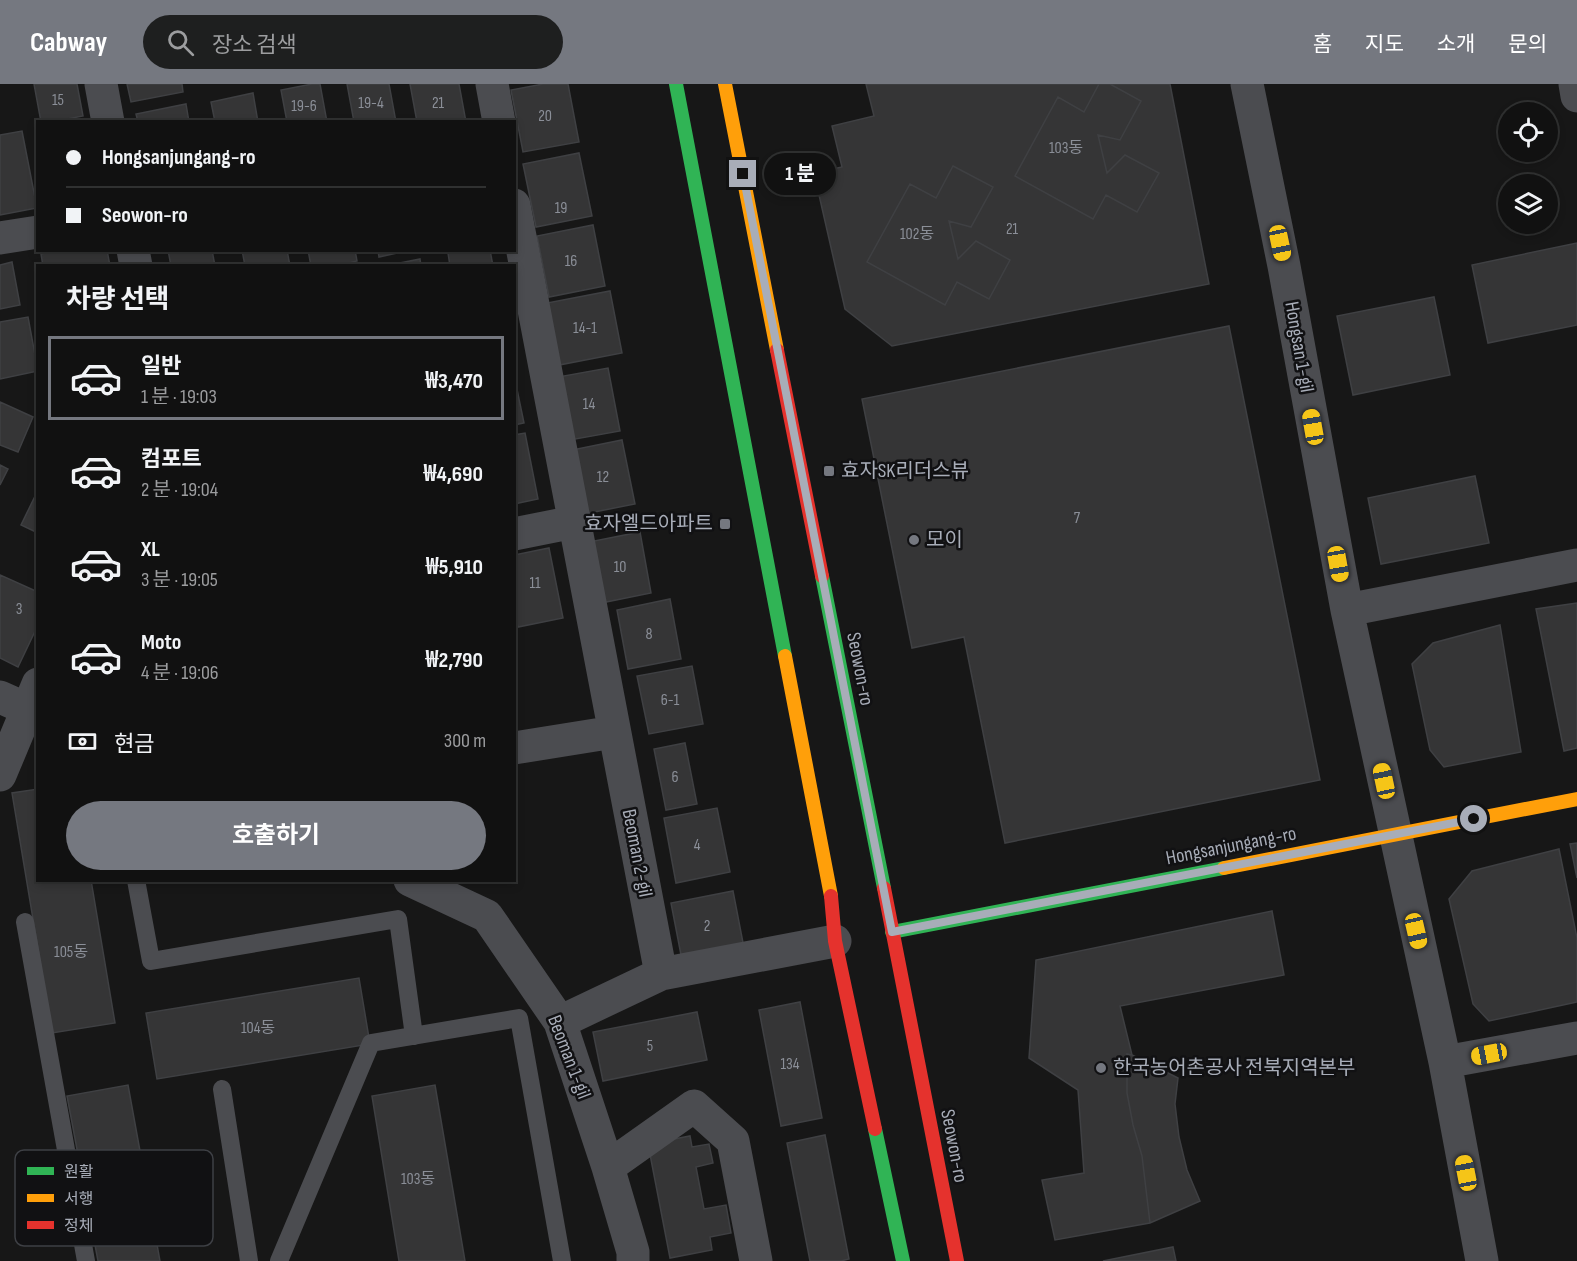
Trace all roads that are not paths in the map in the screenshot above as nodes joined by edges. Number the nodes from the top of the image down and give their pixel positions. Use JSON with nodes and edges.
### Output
{"nodes":[{"id":1,"x":101,"y":84,"type":"edge"},
{"id":2,"x":492,"y":84,"type":"edge"},
{"id":3,"x":676,"y":84,"type":"edge"},
{"id":4,"x":725,"y":84,"type":"edge"},
{"id":5,"x":1247,"y":84,"type":"edge"},
{"id":6,"x":1575,"y":84,"type":"edge"},
{"id":7,"x":1577,"y":96,"type":"edge"},
{"id":8,"x":108,"y":120,"type":"edge"},
{"id":9,"x":499,"y":120,"type":"edge"},
{"id":10,"x":516,"y":226,"type":"edge"},
{"id":11,"x":36,"y":232,"type":"edge"},
{"id":12,"x":0,"y":238,"type":"edge"},
{"id":13,"x":526,"y":332,"type":"edge"},
{"id":14,"x":574,"y":522,"type":"junction"},
{"id":15,"x":516,"y":534,"type":"edge"},
{"id":16,"x":1577,"y":565,"type":"edge"},
{"id":17,"x":1347,"y":610,"type":"junction"},
{"id":18,"x":25,"y":701,"type":"edge"},
{"id":19,"x":614,"y":732,"type":"junction"},
{"id":20,"x":516,"y":748,"type":"edge"},
{"id":21,"x":0,"y":775,"type":"edge"},
{"id":22,"x":1577,"y":799,"type":"edge"},
{"id":23,"x":1396,"y":835,"type":"junction"},
{"id":24,"x":136,"y":882,"type":"edge"},
{"id":25,"x":414,"y":882,"type":"edge"},
{"id":26,"x":25,"y":922,"type":"dead end"},
{"id":27,"x":892,"y":932,"type":"junction"},
{"id":28,"x":835,"y":941,"type":"junction"},
{"id":29,"x":661,"y":975,"type":"junction"},
{"id":30,"x":560,"y":1022,"type":"junction"},
{"id":31,"x":414,"y":1036,"type":"junction"},
{"id":32,"x":1577,"y":1038,"type":"edge"},
{"id":33,"x":1445,"y":1062,"type":"junction"},
{"id":34,"x":222,"y":1089,"type":"dead end"},
{"id":35,"x":66,"y":1150,"type":"edge"},
{"id":36,"x":608,"y":1167,"type":"junction"},
{"id":37,"x":83,"y":1246,"type":"edge"},
{"id":38,"x":86,"y":1261,"type":"edge"},
{"id":39,"x":249,"y":1261,"type":"edge"},
{"id":40,"x":279,"y":1261,"type":"edge"},
{"id":41,"x":562,"y":1261,"type":"edge"},
{"id":42,"x":633,"y":1261,"type":"edge"},
{"id":43,"x":756,"y":1261,"type":"edge"},
{"id":44,"x":903,"y":1261,"type":"edge"},
{"id":45,"x":957,"y":1261,"type":"edge"},
{"id":46,"x":1482,"y":1261,"type":"edge"}],
"edges":[{"from":1,"to":8,"type":"street"},
{"from":2,"to":9,"type":"street"},
{"from":3,"to":28,"type":"main road"},
{"from":4,"to":27,"type":"main road","name":"Seowon-ro"},
{"from":5,"to":17,"type":"street","name":"Hongsan 1-gil"},
{"from":6,"to":7,"type":"street"},
{"from":10,"to":13,"type":"street","name":"Beoman 2-gil"},
{"from":11,"to":12,"type":"street"},
{"from":13,"to":14,"type":"street","name":"Beoman 2-gil"},
{"from":14,"to":15,"type":"street"},
{"from":14,"to":19,"type":"street","name":"Beoman 2-gil"},
{"from":16,"to":17,"type":"street"},
{"from":17,"to":23,"type":"street","name":"Hongsan 1-gil"},
{"from":18,"to":21,"type":"street"},
{"from":19,"to":20,"type":"street"},
{"from":19,"to":29,"type":"street","name":"Beoman 2-gil"},
{"from":22,"to":23,"type":"main road","name":"Hongsanjungang-ro"},
{"from":23,"to":27,"type":"main road","name":"Hongsanjungang-ro"},
{"from":23,"to":33,"type":"street","name":"Hongsan 1-gil"},
{"from":24,"to":31,"type":"lane"},
{"from":25,"to":30,"type":"street","name":"Beoman 1-gil"},
{"from":26,"to":35,"type":"lane"},
{"from":27,"to":45,"type":"main road","name":"Seowon-ro"},
{"from":28,"to":29,"type":"street"},
{"from":28,"to":44,"type":"main road"},
{"from":29,"to":30,"type":"street"},
{"from":30,"to":36,"type":"street","name":"Beoman 1-gil"},
{"from":31,"to":40,"type":"lane"},
{"from":31,"to":41,"type":"lane"},
{"from":32,"to":33,"type":"street"},
{"from":33,"to":46,"type":"street","name":"Hongsan 1-gil"},
{"from":34,"to":39,"type":"lane"},
{"from":36,"to":42,"type":"street","name":"Beoman 1-gil"},
{"from":36,"to":43,"type":"street"},
{"from":37,"to":38,"type":"lane"}]}
